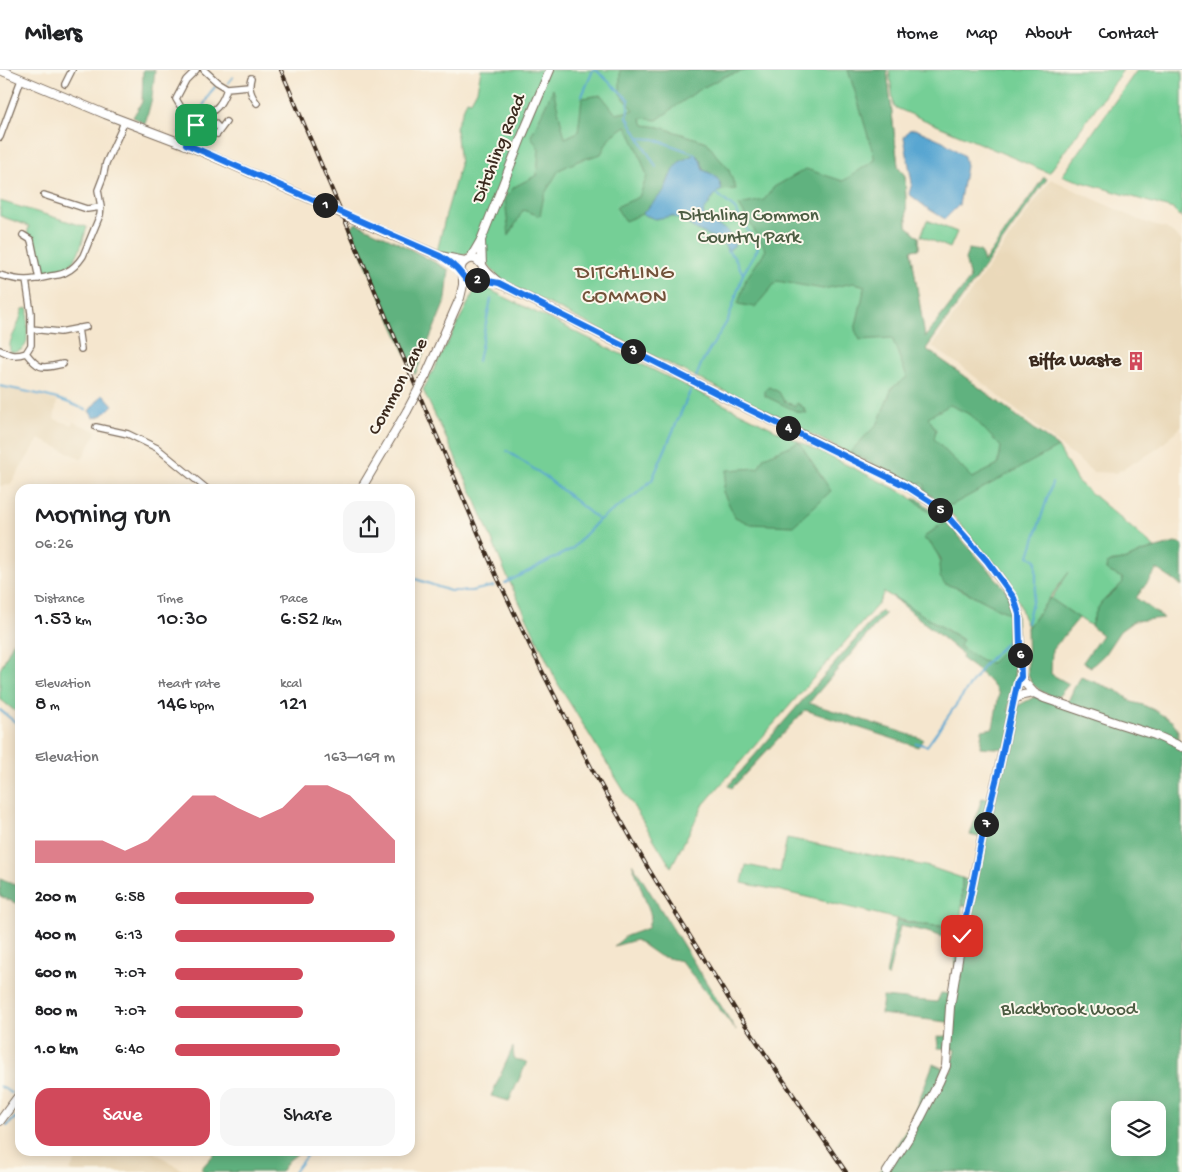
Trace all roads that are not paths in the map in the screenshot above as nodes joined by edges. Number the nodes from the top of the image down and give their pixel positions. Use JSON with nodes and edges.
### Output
{"nodes":[{"id":1,"x":0,"y":70,"type":"edge"},
{"id":2,"x":72,"y":70,"type":"edge"},
{"id":3,"x":196,"y":70,"type":"edge"},
{"id":4,"x":204,"y":70,"type":"edge"},
{"id":5,"x":550,"y":70,"type":"edge"},
{"id":6,"x":251,"y":78,"type":"dead end"},
{"id":7,"x":21,"y":80,"type":"junction"},
{"id":8,"x":65,"y":84,"type":"dead end"},
{"id":9,"x":249,"y":86,"type":"junction"},
{"id":10,"x":227,"y":88,"type":"junction"},
{"id":11,"x":257,"y":103,"type":"dead end"},
{"id":12,"x":185,"y":114,"type":"dead end"},
{"id":13,"x":208,"y":116,"type":"junction"},
{"id":14,"x":124,"y":121,"type":"junction"},
{"id":15,"x":226,"y":122,"type":"dead end"},
{"id":16,"x":0,"y":137,"type":"edge"},
{"id":17,"x":186,"y":144,"type":"junction"},
{"id":18,"x":44,"y":194,"type":"dead end"},
{"id":19,"x":101,"y":207,"type":"junction"},
{"id":20,"x":23,"y":235,"type":"dead end"},
{"id":21,"x":481,"y":240,"type":"junction"},
{"id":22,"x":440,"y":256,"type":"junction"},
{"id":23,"x":467,"y":260,"type":"junction"},
{"id":24,"x":483,"y":266,"type":"junction"},
{"id":25,"x":0,"y":275,"type":"edge"},
{"id":26,"x":462,"y":275,"type":"junction"},
{"id":27,"x":40,"y":279,"type":"junction"},
{"id":28,"x":26,"y":280,"type":"junction"},
{"id":29,"x":477,"y":280,"type":"junction"},
{"id":30,"x":499,"y":283,"type":"junction"},
{"id":31,"x":460,"y":298,"type":"junction"},
{"id":32,"x":86,"y":327,"type":"dead end"},
{"id":33,"x":78,"y":328,"type":"junction"},
{"id":34,"x":31,"y":329,"type":"junction"},
{"id":35,"x":81,"y":349,"type":"dead end"},
{"id":36,"x":0,"y":350,"type":"edge"},
{"id":37,"x":26,"y":353,"type":"junction"},
{"id":38,"x":62,"y":364,"type":"dead end"},
{"id":39,"x":96,"y":427,"type":"dead end"},
{"id":40,"x":201,"y":484,"type":"edge"},
{"id":41,"x":364,"y":484,"type":"edge"},
{"id":42,"x":1021,"y":677,"type":"junction"},
{"id":43,"x":1034,"y":693,"type":"junction"},
{"id":44,"x":1014,"y":699,"type":"junction"},
{"id":45,"x":1182,"y":747,"type":"edge"},
{"id":46,"x":15,"y":1100,"type":"edge"},
{"id":47,"x":0,"y":1120,"type":"edge"},
{"id":48,"x":887,"y":1172,"type":"edge"}],
"edges":[{"from":1,"to":7,"type":"street"},
{"from":2,"to":8,"type":"street"},
{"from":3,"to":12,"type":"street"},
{"from":4,"to":10,"type":"street"},
{"from":5,"to":21,"type":"street","name":"Ditchling Road"},
{"from":6,"to":9,"type":"street"},
{"from":7,"to":14,"type":"street"},
{"from":7,"to":16,"type":"street"},
{"from":9,"to":10,"type":"street"},
{"from":9,"to":11,"type":"street"},
{"from":10,"to":13,"type":"street"},
{"from":13,"to":15,"type":"street"},
{"from":13,"to":17,"type":"street"},
{"from":14,"to":17,"type":"street"},
{"from":14,"to":19,"type":"street"},
{"from":17,"to":22,"type":"street","bridge":true},
{"from":18,"to":19,"type":"street"},
{"from":19,"to":27,"type":"street"},
{"from":20,"to":27,"type":"street"},
{"from":21,"to":23,"type":"street","name":"Ditchling Road"},
{"from":21,"to":24,"type":"street","name":"Ditchling Road"},
{"from":22,"to":23,"type":"street"},
{"from":22,"to":26,"type":"street"},
{"from":23,"to":24,"type":"street"},
{"from":23,"to":26,"type":"street"},
{"from":24,"to":29,"type":"street"},
{"from":24,"to":30,"type":"street"},
{"from":25,"to":28,"type":"street"},
{"from":26,"to":29,"type":"street"},
{"from":26,"to":31,"type":"street","name":"Common Lane"},
{"from":27,"to":28,"type":"street"},
{"from":28,"to":34,"type":"street"},
{"from":29,"to":30,"type":"street"},
{"from":29,"to":31,"type":"street","name":"Common Lane"},
{"from":30,"to":42,"type":"street"},
{"from":31,"to":41,"type":"street","name":"Common Lane","bridge":true},
{"from":32,"to":33,"type":"street"},
{"from":33,"to":34,"type":"street"},
{"from":33,"to":35,"type":"street"},
{"from":34,"to":37,"type":"street"},
{"from":36,"to":37,"type":"street"},
{"from":37,"to":38,"type":"street"},
{"from":39,"to":40,"type":"street"},
{"from":42,"to":43,"type":"street"},
{"from":42,"to":44,"type":"street"},
{"from":43,"to":44,"type":"street"},
{"from":43,"to":45,"type":"street"},
{"from":44,"to":48,"type":"street"},
{"from":46,"to":47,"type":"street"}]}
